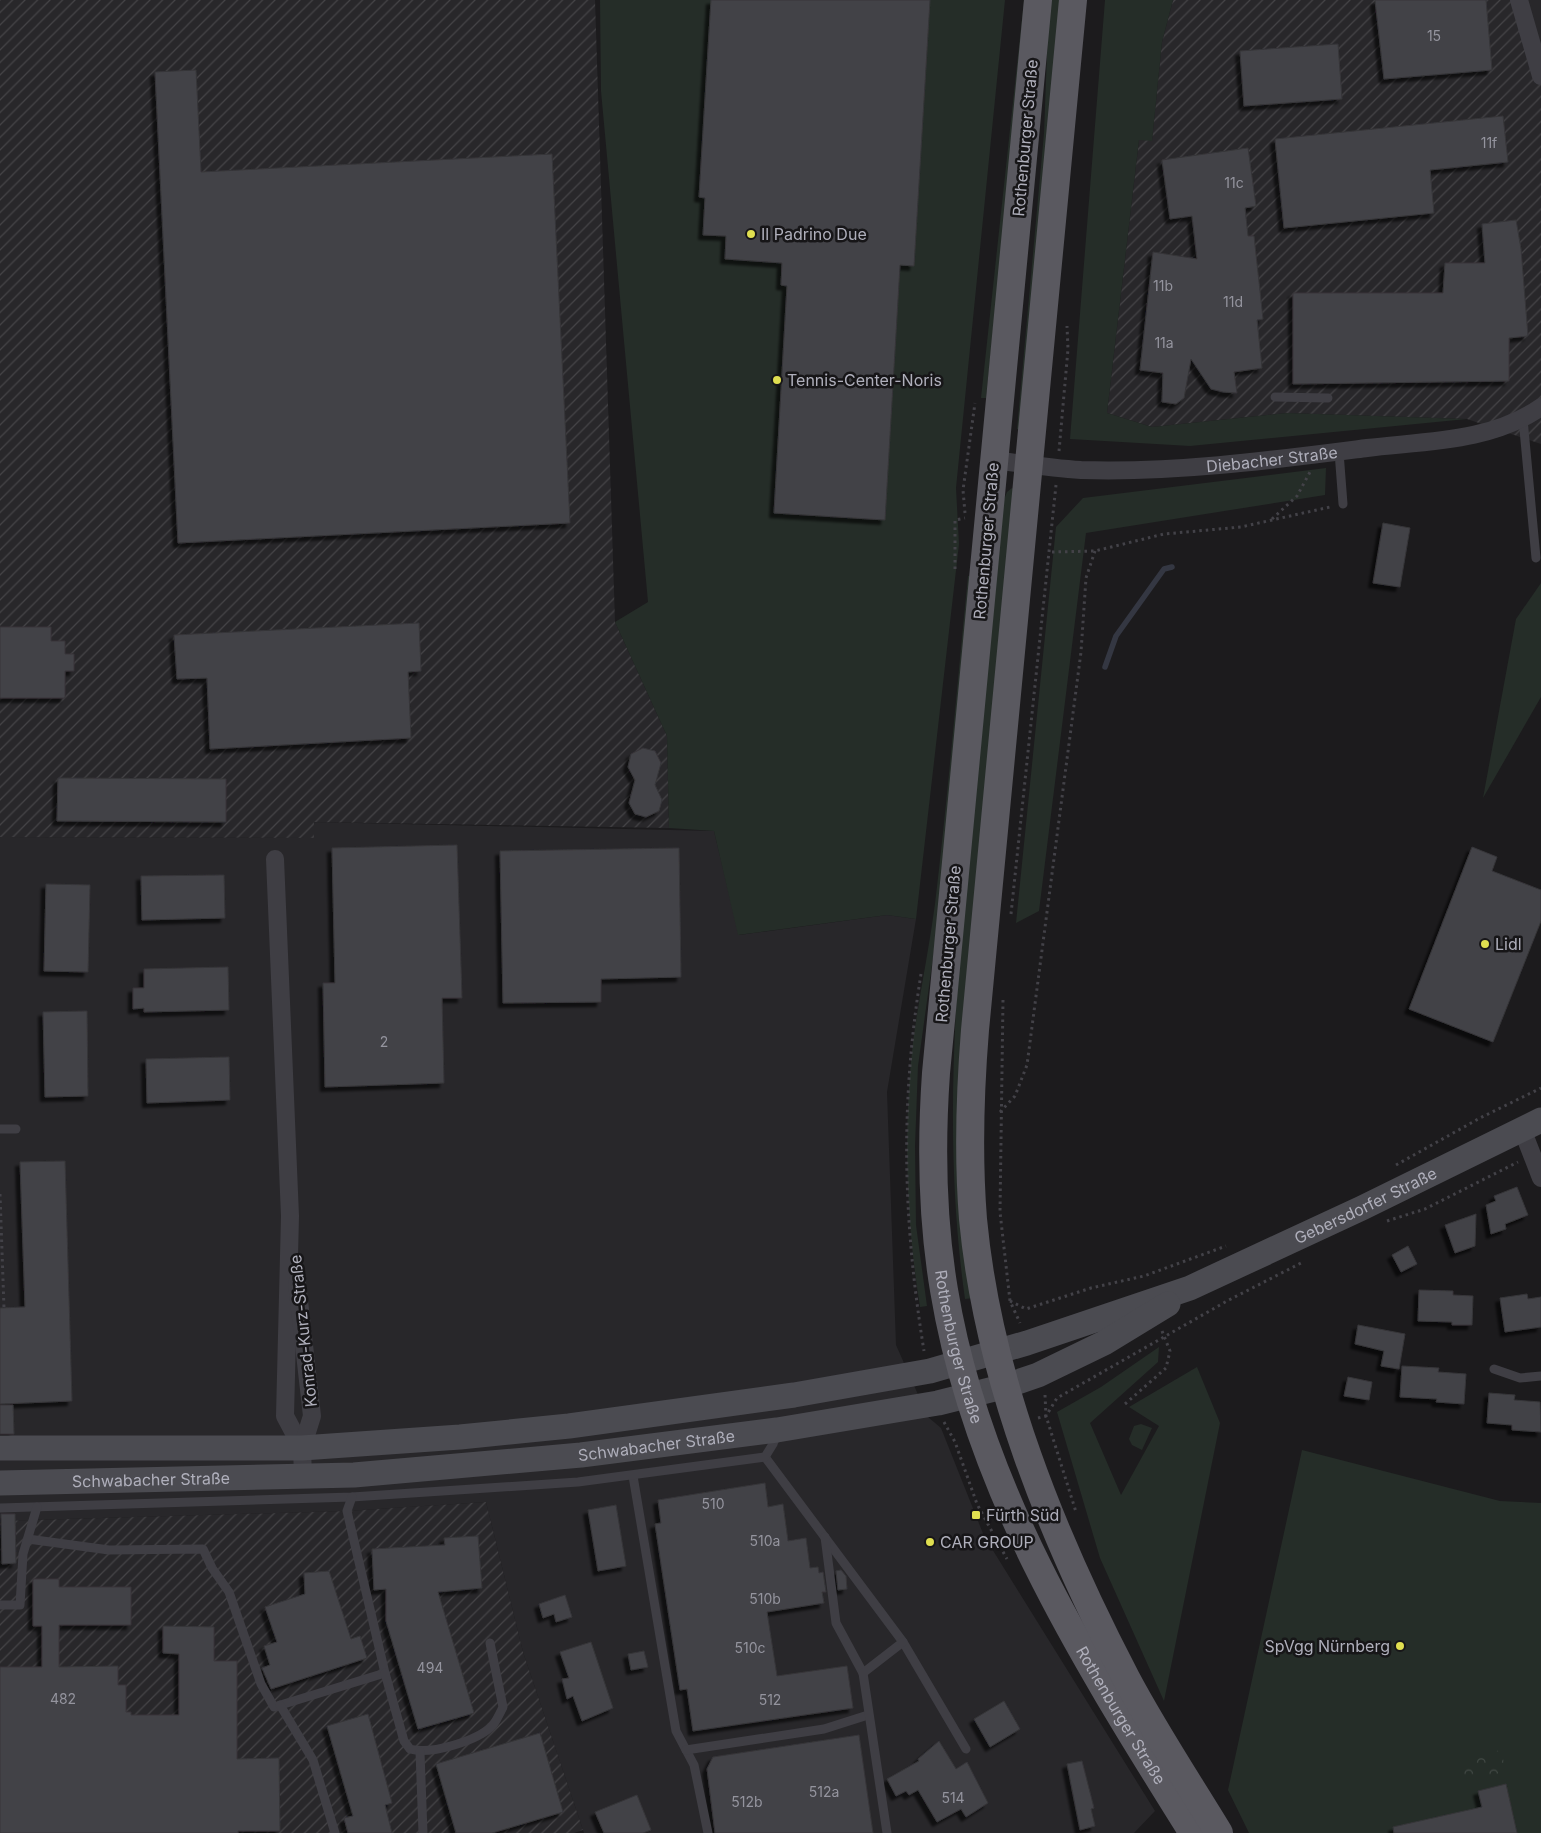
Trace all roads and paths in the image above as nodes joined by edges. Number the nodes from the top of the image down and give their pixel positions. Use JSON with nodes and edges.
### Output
{"nodes":[{"id":1,"x":1038,"y":0,"type":"edge"},
{"id":2,"x":1073,"y":0,"type":"edge"},
{"id":3,"x":1519,"y":0,"type":"edge"},
{"id":4,"x":1541,"y":76,"type":"edge"},
{"id":5,"x":1275,"y":397,"type":"dead end"},
{"id":6,"x":1328,"y":398,"type":"dead end"},
{"id":7,"x":1541,"y":407,"type":"edge"},
{"id":8,"x":1523,"y":419,"type":"junction"},
{"id":9,"x":1339,"y":452,"type":"junction"},
{"id":10,"x":1320,"y":454,"type":"junction"},
{"id":11,"x":994,"y":460,"type":"junction"},
{"id":12,"x":1029,"y":465,"type":"junction"},
{"id":13,"x":1058,"y":468,"type":"junction"},
{"id":14,"x":1343,"y":504,"type":"joint"},
{"id":15,"x":965,"y":518,"type":"dead end"},
{"id":16,"x":1271,"y":520,"type":"junction"},
{"id":17,"x":1094,"y":551,"type":"junction"},
{"id":18,"x":1052,"y":552,"type":"dead end"},
{"id":19,"x":1536,"y":558,"type":"dead end"},
{"id":20,"x":955,"y":569,"type":"dead end"},
{"id":21,"x":275,"y":858,"type":"dead end"},
{"id":22,"x":1010,"y":919,"type":"dead end"},
{"id":23,"x":1003,"y":996,"type":"dead end"},
{"id":24,"x":1541,"y":1088,"type":"edge"},
{"id":25,"x":1000,"y":1112,"type":"junction"},
{"id":26,"x":1480,"y":1118,"type":"dead end"},
{"id":27,"x":1532,"y":1125,"type":"edge"},
{"id":28,"x":0,"y":1129,"type":"edge"},
{"id":29,"x":16,"y":1129,"type":"dead end"},
{"id":30,"x":1532,"y":1155,"type":"junction"},
{"id":31,"x":1541,"y":1178,"type":"edge"},
{"id":32,"x":0,"y":1194,"type":"edge"},
{"id":33,"x":290,"y":1216,"type":"junction"},
{"id":34,"x":1382,"y":1223,"type":"dead end"},
{"id":35,"x":1305,"y":1260,"type":"dead end"},
{"id":36,"x":1144,"y":1276,"type":"dead end"},
{"id":37,"x":1190,"y":1288,"type":"junction"},
{"id":38,"x":1010,"y":1300,"type":"junction"},
{"id":39,"x":4,"y":1308,"type":"dead end"},
{"id":40,"x":928,"y":1314,"type":"dead end"},
{"id":41,"x":1156,"y":1314,"type":"junction"},
{"id":42,"x":918,"y":1316,"type":"dead end"},
{"id":43,"x":1021,"y":1325,"type":"dead end"},
{"id":44,"x":1164,"y":1337,"type":"junction"},
{"id":45,"x":997,"y":1352,"type":"junction"},
{"id":46,"x":960,"y":1363,"type":"junction"},
{"id":47,"x":1494,"y":1369,"type":"dead end"},
{"id":48,"x":1541,"y":1376,"type":"edge"},
{"id":49,"x":1006,"y":1386,"type":"junction"},
{"id":50,"x":1043,"y":1390,"type":"dead end"},
{"id":51,"x":969,"y":1396,"type":"junction"},
{"id":52,"x":1125,"y":1404,"type":"dead end"},
{"id":53,"x":1046,"y":1416,"type":"junction"},
{"id":54,"x":942,"y":1418,"type":"dead end"},
{"id":55,"x":1037,"y":1418,"type":"dead end"},
{"id":56,"x":777,"y":1430,"type":"junction"},
{"id":57,"x":955,"y":1442,"type":"dead end"},
{"id":58,"x":0,"y":1448,"type":"edge"},
{"id":59,"x":302,"y":1448,"type":"junction"},
{"id":60,"x":766,"y":1457,"type":"junction"},
{"id":61,"x":303,"y":1476,"type":"junction"},
{"id":62,"x":632,"y":1476,"type":"junction"},
{"id":63,"x":0,"y":1483,"type":"edge"},
{"id":64,"x":352,"y":1498,"type":"junction"},
{"id":65,"x":37,"y":1507,"type":"junction"},
{"id":66,"x":0,"y":1508,"type":"edge"},
{"id":67,"x":1077,"y":1518,"type":"dead end"},
{"id":68,"x":825,"y":1537,"type":"junction"},
{"id":69,"x":28,"y":1540,"type":"junction"},
{"id":70,"x":0,"y":1606,"type":"edge"},
{"id":71,"x":903,"y":1642,"type":"junction"},
{"id":72,"x":490,"y":1643,"type":"dead end"},
{"id":73,"x":385,"y":1673,"type":"junction"},
{"id":74,"x":863,"y":1673,"type":"junction"},
{"id":75,"x":280,"y":1705,"type":"junction"},
{"id":76,"x":868,"y":1715,"type":"junction"},
{"id":77,"x":966,"y":1749,"type":"dead end"},
{"id":78,"x":686,"y":1750,"type":"junction"},
{"id":79,"x":420,"y":1752,"type":"junction"},
{"id":80,"x":332,"y":1831,"type":"edge"},
{"id":81,"x":423,"y":1833,"type":"edge"},
{"id":82,"x":708,"y":1833,"type":"edge"},
{"id":83,"x":887,"y":1833,"type":"edge"},
{"id":84,"x":1193,"y":1833,"type":"edge"},
{"id":85,"x":1219,"y":1833,"type":"edge"}],
"edges":[{"from":1,"to":11,"type":"main road","name":"Rothenburger Straße"},
{"from":2,"to":12,"type":"main road","name":"Rothenburger Straße"},
{"from":3,"to":4,"type":"street"},
{"from":5,"to":6,"type":"lane"},
{"from":7,"to":8,"type":"street","name":"Diebacher Straße"},
{"from":8,"to":9,"type":"street","name":"Diebacher Straße"},
{"from":8,"to":19,"type":"lane"},
{"from":9,"to":10,"type":"street","name":"Diebacher Straße"},
{"from":9,"to":14,"type":"lane"},
{"from":10,"to":13,"type":"street","name":"Diebacher Straße"},
{"from":10,"to":16,"type":"path"},
{"from":11,"to":12,"type":"street","name":"Diebacher Straße"},
{"from":11,"to":46,"type":"main road","name":"Rothenburger Straße"},
{"from":12,"to":13,"type":"street","name":"Diebacher Straße"},
{"from":12,"to":45,"type":"main road","name":"Rothenburger Straße"},
{"from":13,"to":22,"type":"path"},
{"from":14,"to":16,"type":"path"},
{"from":15,"to":20,"type":"path"},
{"from":16,"to":17,"type":"path"},
{"from":17,"to":18,"type":"path"},
{"from":17,"to":25,"type":"path"},
{"from":21,"to":33,"type":"street","name":"Konrad-Kurz-Straße"},
{"from":23,"to":25,"type":"path"},
{"from":24,"to":26,"type":"path"},
{"from":25,"to":38,"type":"path"},
{"from":27,"to":30,"type":"street"},
{"from":27,"to":37,"type":"main road","name":"Gebersdorfer Straße"},
{"from":28,"to":29,"type":"lane"},
{"from":30,"to":31,"type":"street"},
{"from":30,"to":34,"type":"path"},
{"from":32,"to":39,"type":"path"},
{"from":33,"to":59,"type":"street","name":"Konrad-Kurz-Straße"},
{"from":33,"to":59,"type":"street","name":"Konrad-Kurz-Straße"},
{"from":35,"to":44,"type":"path"},
{"from":36,"to":38,"type":"path"},
{"from":37,"to":41,"type":"main road","name":"Gebersdorfer Straße"},
{"from":37,"to":45,"type":"main road","name":"Gebersdorfer Straße"},
{"from":38,"to":43,"type":"path"},
{"from":40,"to":42,"type":"path"},
{"from":41,"to":44,"type":"path"},
{"from":41,"to":49,"type":"main road","name":"Gebersdorfer Straße"},
{"from":44,"to":52,"type":"path"},
{"from":44,"to":53,"type":"path"},
{"from":45,"to":46,"type":"main road","name":"Schwabacher Straße"},
{"from":45,"to":49,"type":"main road","name":"Rothenburger Straße"},
{"from":46,"to":51,"type":"main road","name":"Rothenburger Straße"},
{"from":46,"to":59,"type":"main road","name":"Schwabacher Straße"},
{"from":47,"to":48,"type":"lane"},
{"from":49,"to":51,"type":"main road","name":"Schwabacher Straße"},
{"from":49,"to":85,"type":"main road","name":"Rothenburger Straße"},
{"from":50,"to":53,"type":"path"},
{"from":51,"to":56,"type":"main road","name":"Schwabacher Straße"},
{"from":51,"to":84,"type":"main road","name":"Rothenburger Straße"},
{"from":53,"to":55,"type":"path"},
{"from":53,"to":67,"type":"path"},
{"from":54,"to":57,"type":"path"},
{"from":56,"to":60,"type":"lane"},
{"from":56,"to":61,"type":"main road","name":"Schwabacher Straße"},
{"from":58,"to":59,"type":"main road","name":"Schwabacher Straße"},
{"from":59,"to":61,"type":"street"},
{"from":60,"to":62,"type":"lane"},
{"from":60,"to":68,"type":"lane"},
{"from":61,"to":63,"type":"main road","name":"Schwabacher Straße"},
{"from":62,"to":64,"type":"lane"},
{"from":62,"to":78,"type":"lane"},
{"from":64,"to":65,"type":"lane"},
{"from":64,"to":73,"type":"lane"},
{"from":65,"to":66,"type":"lane"},
{"from":65,"to":69,"type":"lane"},
{"from":68,"to":71,"type":"lane"},
{"from":68,"to":74,"type":"lane"},
{"from":69,"to":70,"type":"lane"},
{"from":69,"to":75,"type":"lane"},
{"from":71,"to":74,"type":"lane"},
{"from":71,"to":77,"type":"lane"},
{"from":72,"to":79,"type":"lane"},
{"from":73,"to":75,"type":"lane"},
{"from":73,"to":79,"type":"lane"},
{"from":74,"to":76,"type":"lane"},
{"from":75,"to":80,"type":"lane"},
{"from":76,"to":78,"type":"lane"},
{"from":76,"to":83,"type":"lane"},
{"from":78,"to":82,"type":"lane"},
{"from":79,"to":81,"type":"lane"}]}
